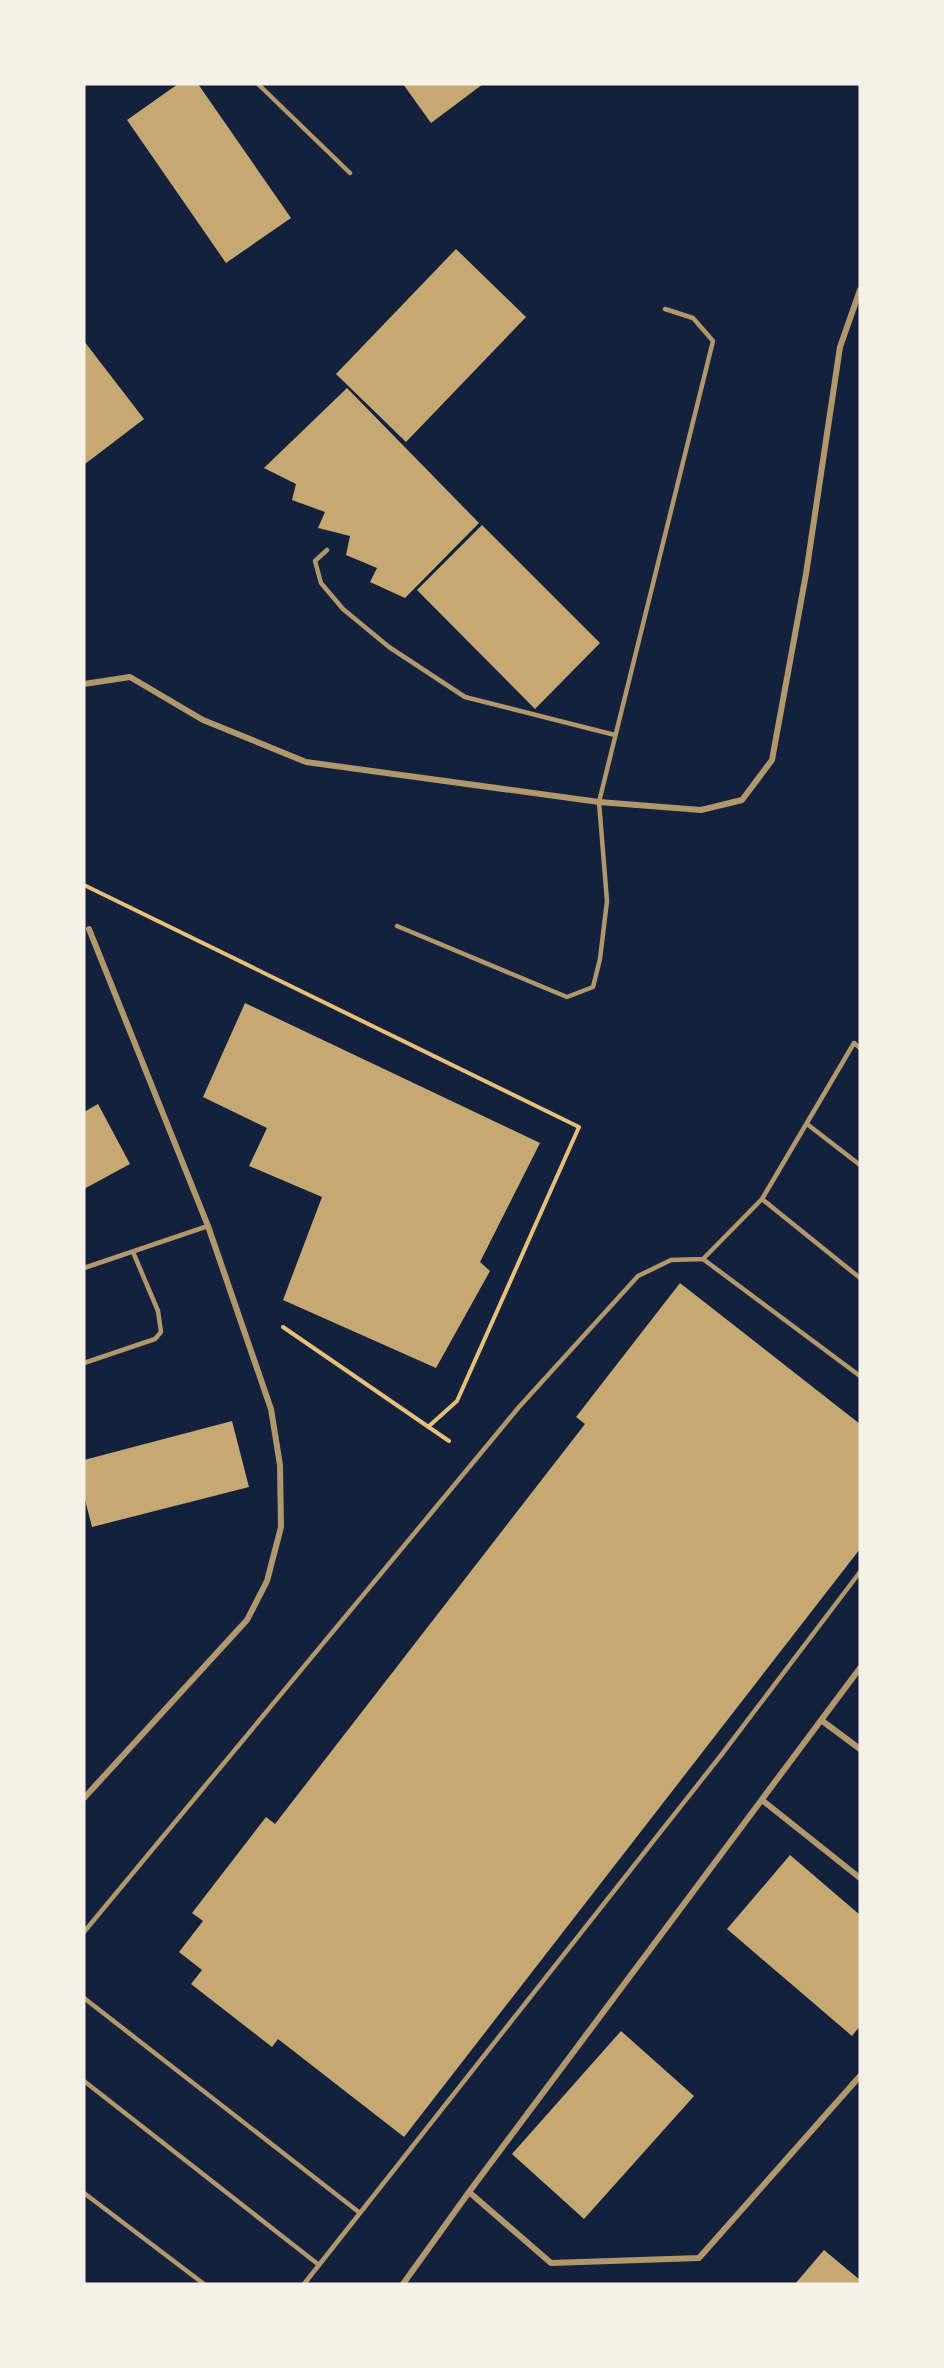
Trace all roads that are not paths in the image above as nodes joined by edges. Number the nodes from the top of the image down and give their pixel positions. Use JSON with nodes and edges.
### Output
{"nodes":[{"id":1,"x":258,"y":84,"type":"edge"},
{"id":2,"x":350,"y":173,"type":"dead end"},
{"id":3,"x":860,"y":290,"type":"edge"},
{"id":4,"x":665,"y":309,"type":"dead end"},
{"id":5,"x":327,"y":550,"type":"dead end"},
{"id":6,"x":84,"y":684,"type":"edge"},
{"id":7,"x":615,"y":735,"type":"junction"},
{"id":8,"x":600,"y":802,"type":"junction"},
{"id":9,"x":397,"y":927,"type":"dead end"},
{"id":10,"x":89,"y":929,"type":"dead end"},
{"id":11,"x":860,"y":1048,"type":"edge"},
{"id":12,"x":807,"y":1124,"type":"junction"},
{"id":13,"x":860,"y":1165,"type":"edge"},
{"id":14,"x":762,"y":1198,"type":"junction"},
{"id":15,"x":208,"y":1226,"type":"junction"},
{"id":16,"x":133,"y":1252,"type":"junction"},
{"id":17,"x":703,"y":1259,"type":"junction"},
{"id":18,"x":84,"y":1268,"type":"edge"},
{"id":19,"x":860,"y":1278,"type":"edge"},
{"id":20,"x":84,"y":1363,"type":"edge"},
{"id":21,"x":860,"y":1376,"type":"edge"},
{"id":22,"x":860,"y":1572,"type":"edge"},
{"id":23,"x":860,"y":1668,"type":"edge"},
{"id":24,"x":821,"y":1720,"type":"junction"},
{"id":25,"x":860,"y":1749,"type":"edge"},
{"id":26,"x":84,"y":1798,"type":"edge"},
{"id":27,"x":762,"y":1800,"type":"junction"},
{"id":28,"x":860,"y":1878,"type":"edge"},
{"id":29,"x":84,"y":1932,"type":"edge"},
{"id":30,"x":84,"y":1998,"type":"edge"},
{"id":31,"x":860,"y":2076,"type":"edge"},
{"id":32,"x":84,"y":2081,"type":"edge"},
{"id":33,"x":84,"y":2193,"type":"edge"},
{"id":34,"x":469,"y":2193,"type":"junction"},
{"id":35,"x":360,"y":2213,"type":"junction"},
{"id":36,"x":319,"y":2265,"type":"junction"},
{"id":37,"x":204,"y":2284,"type":"edge"},
{"id":38,"x":304,"y":2284,"type":"edge"},
{"id":39,"x":403,"y":2284,"type":"edge"}],
"edges":[{"from":1,"to":2,"type":"lane"},
{"from":3,"to":8,"type":"street"},
{"from":4,"to":7,"type":"lane"},
{"from":5,"to":7,"type":"lane"},
{"from":6,"to":8,"type":"street"},
{"from":7,"to":8,"type":"lane"},
{"from":8,"to":9,"type":"lane"},
{"from":10,"to":15,"type":"street"},
{"from":11,"to":12,"type":"lane"},
{"from":12,"to":13,"type":"lane"},
{"from":12,"to":14,"type":"lane"},
{"from":14,"to":17,"type":"lane"},
{"from":14,"to":19,"type":"lane"},
{"from":15,"to":16,"type":"lane"},
{"from":15,"to":26,"type":"street"},
{"from":16,"to":18,"type":"lane"},
{"from":16,"to":20,"type":"lane"},
{"from":17,"to":21,"type":"lane"},
{"from":17,"to":29,"type":"lane"},
{"from":22,"to":35,"type":"lane"},
{"from":23,"to":24,"type":"street"},
{"from":24,"to":25,"type":"street"},
{"from":24,"to":27,"type":"street"},
{"from":27,"to":28,"type":"street"},
{"from":27,"to":34,"type":"street"},
{"from":30,"to":35,"type":"lane"},
{"from":31,"to":34,"type":"street"},
{"from":32,"to":36,"type":"lane"},
{"from":33,"to":37,"type":"lane"},
{"from":34,"to":39,"type":"street"},
{"from":35,"to":36,"type":"lane"},
{"from":36,"to":38,"type":"lane"}]}
